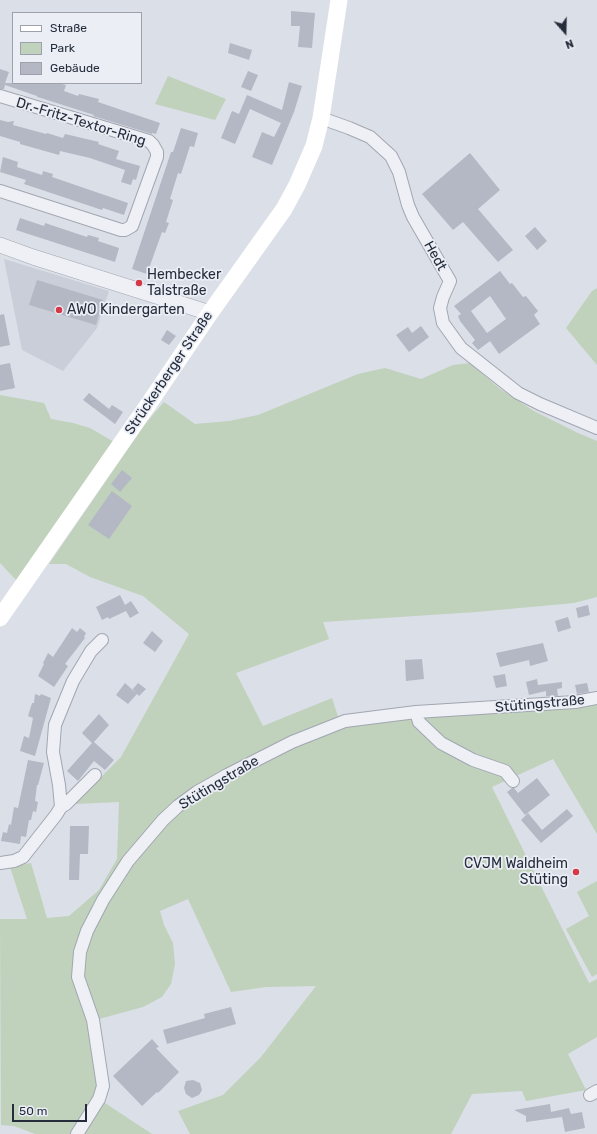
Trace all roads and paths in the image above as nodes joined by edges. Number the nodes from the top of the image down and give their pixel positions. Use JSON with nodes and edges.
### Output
{"nodes":[{"id":1,"x":338,"y":0,"type":"edge"},
{"id":2,"x":0,"y":96,"type":"edge"},
{"id":3,"x":321,"y":118,"type":"junction"},
{"id":4,"x":0,"y":191,"type":"edge"},
{"id":5,"x":0,"y":245,"type":"edge"},
{"id":6,"x":210,"y":313,"type":"junction"},
{"id":7,"x":597,"y":428,"type":"edge"},
{"id":8,"x":0,"y":618,"type":"edge"},
{"id":9,"x":102,"y":640,"type":"dead end"},
{"id":10,"x":597,"y":698,"type":"edge"},
{"id":11,"x":416,"y":712,"type":"junction"},
{"id":12,"x":95,"y":775,"type":"dead end"},
{"id":13,"x":513,"y":781,"type":"dead end"},
{"id":14,"x":61,"y":807,"type":"junction"},
{"id":15,"x":0,"y":863,"type":"edge"},
{"id":16,"x":77,"y":1134,"type":"edge"}],
"edges":[{"from":1,"to":3,"type":"main road","name":"Strückerberger Straße"},
{"from":2,"to":4,"type":"street","name":"Dr.-Fritz-Textor-Ring"},
{"from":3,"to":6,"type":"main road","name":"Strückerberger Straße"},
{"from":3,"to":7,"type":"street","name":"Hedt"},
{"from":5,"to":6,"type":"street"},
{"from":6,"to":8,"type":"main road","name":"Strückerberger Straße"},
{"from":9,"to":14,"type":"street"},
{"from":10,"to":11,"type":"street","name":"Stütingstraße"},
{"from":11,"to":13,"type":"street"},
{"from":11,"to":16,"type":"street","name":"Stütingstraße"},
{"from":12,"to":14,"type":"street"},
{"from":14,"to":15,"type":"street"}]}
